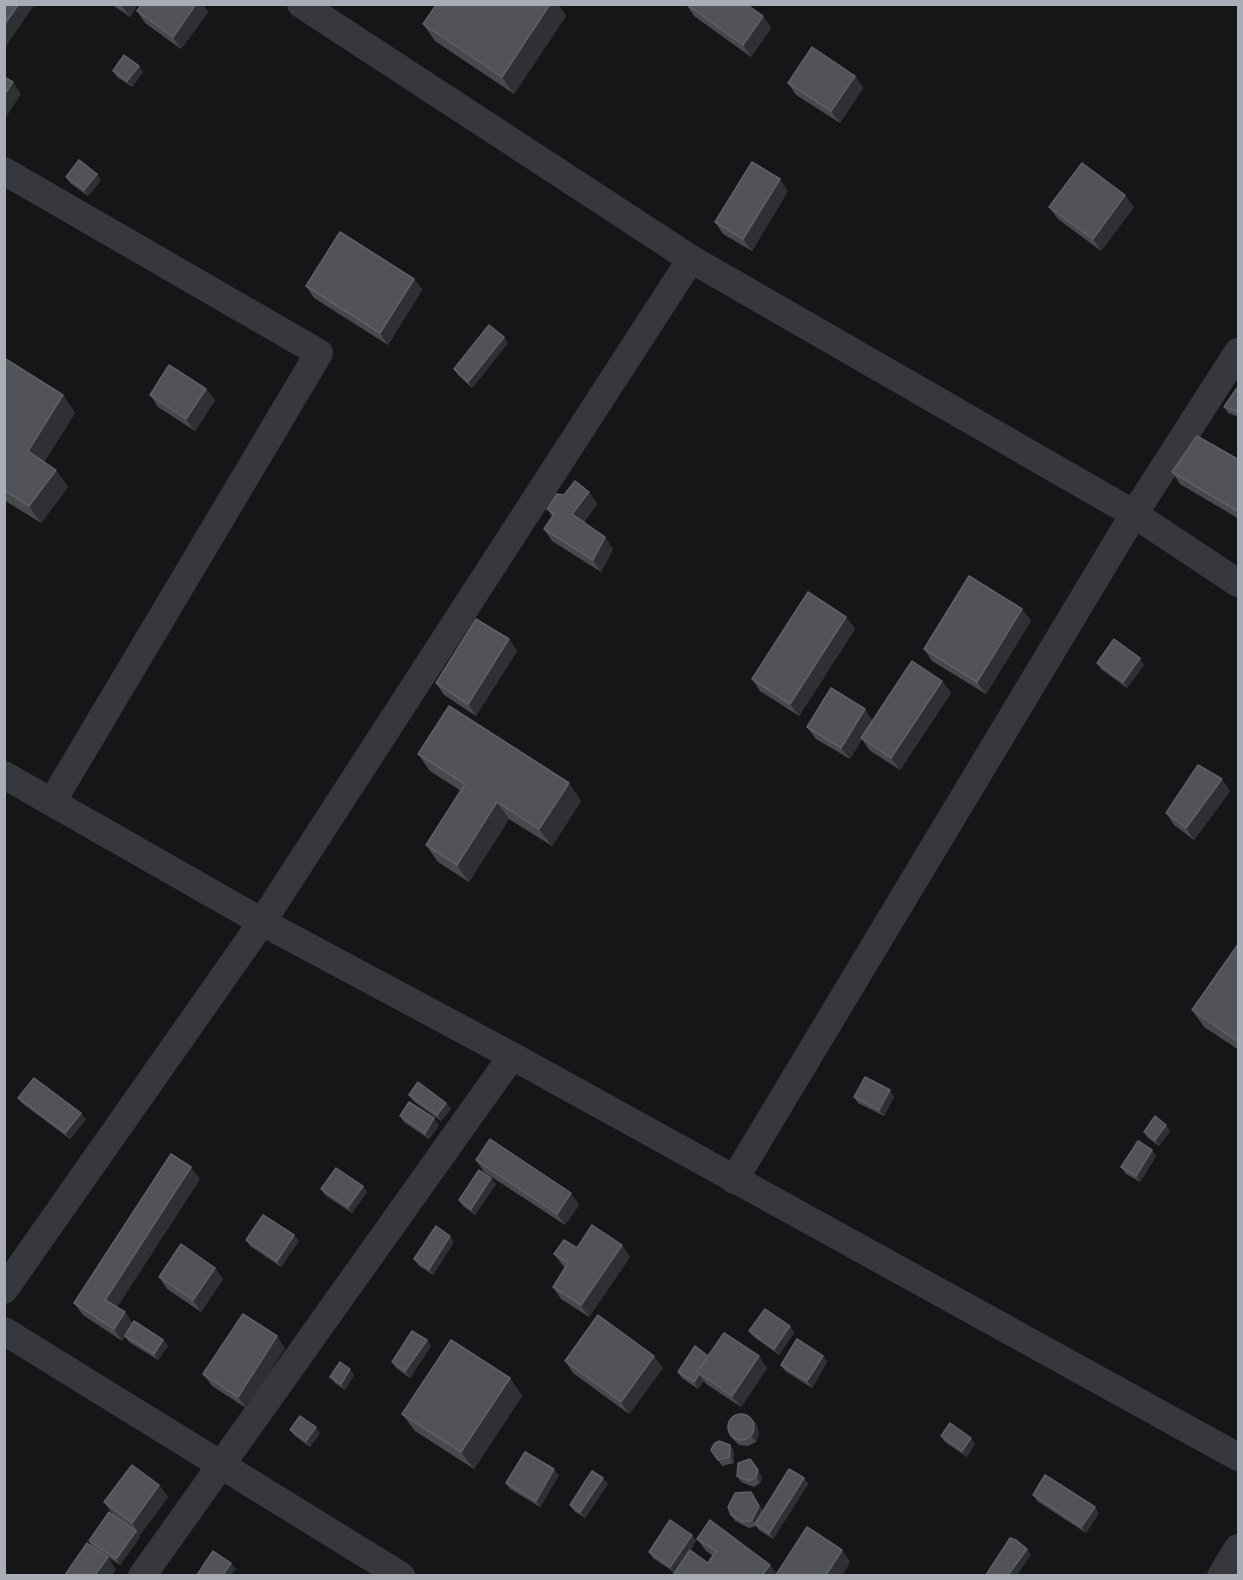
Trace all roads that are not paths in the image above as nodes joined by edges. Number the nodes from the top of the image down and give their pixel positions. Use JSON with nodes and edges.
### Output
{"nodes":[{"id":1,"x":301,"y":4,"type":"edge"},
{"id":2,"x":4,"y":171,"type":"edge"},
{"id":3,"x":691,"y":259,"type":"junction"},
{"id":4,"x":1239,"y":352,"type":"edge"},
{"id":5,"x":1134,"y":514,"type":"junction"},
{"id":6,"x":1239,"y":583,"type":"edge"},
{"id":7,"x":4,"y":775,"type":"edge"},
{"id":8,"x":52,"y":802,"type":"junction"},
{"id":9,"x":262,"y":922,"type":"junction"},
{"id":10,"x":512,"y":1056,"type":"junction"},
{"id":11,"x":734,"y":1180,"type":"junction"},
{"id":12,"x":4,"y":1290,"type":"edge"},
{"id":13,"x":4,"y":1331,"type":"edge"},
{"id":14,"x":1239,"y":1458,"type":"edge"},
{"id":15,"x":221,"y":1464,"type":"junction"},
{"id":16,"x":1239,"y":1548,"type":"edge"},
{"id":17,"x":142,"y":1575,"type":"edge"},
{"id":18,"x":401,"y":1575,"type":"edge"},
{"id":19,"x":1221,"y":1575,"type":"edge"}],
"edges":[{"from":1,"to":3,"type":"street"},
{"from":2,"to":8,"type":"street"},
{"from":3,"to":5,"type":"street"},
{"from":3,"to":9,"type":"street"},
{"from":4,"to":5,"type":"street"},
{"from":5,"to":6,"type":"street"},
{"from":5,"to":11,"type":"street"},
{"from":7,"to":8,"type":"street"},
{"from":8,"to":9,"type":"street"},
{"from":9,"to":10,"type":"street"},
{"from":9,"to":12,"type":"street"},
{"from":10,"to":11,"type":"street"},
{"from":10,"to":15,"type":"street"},
{"from":11,"to":14,"type":"street"},
{"from":13,"to":15,"type":"street"},
{"from":15,"to":17,"type":"street"},
{"from":15,"to":18,"type":"street"},
{"from":16,"to":19,"type":"street"}]}
